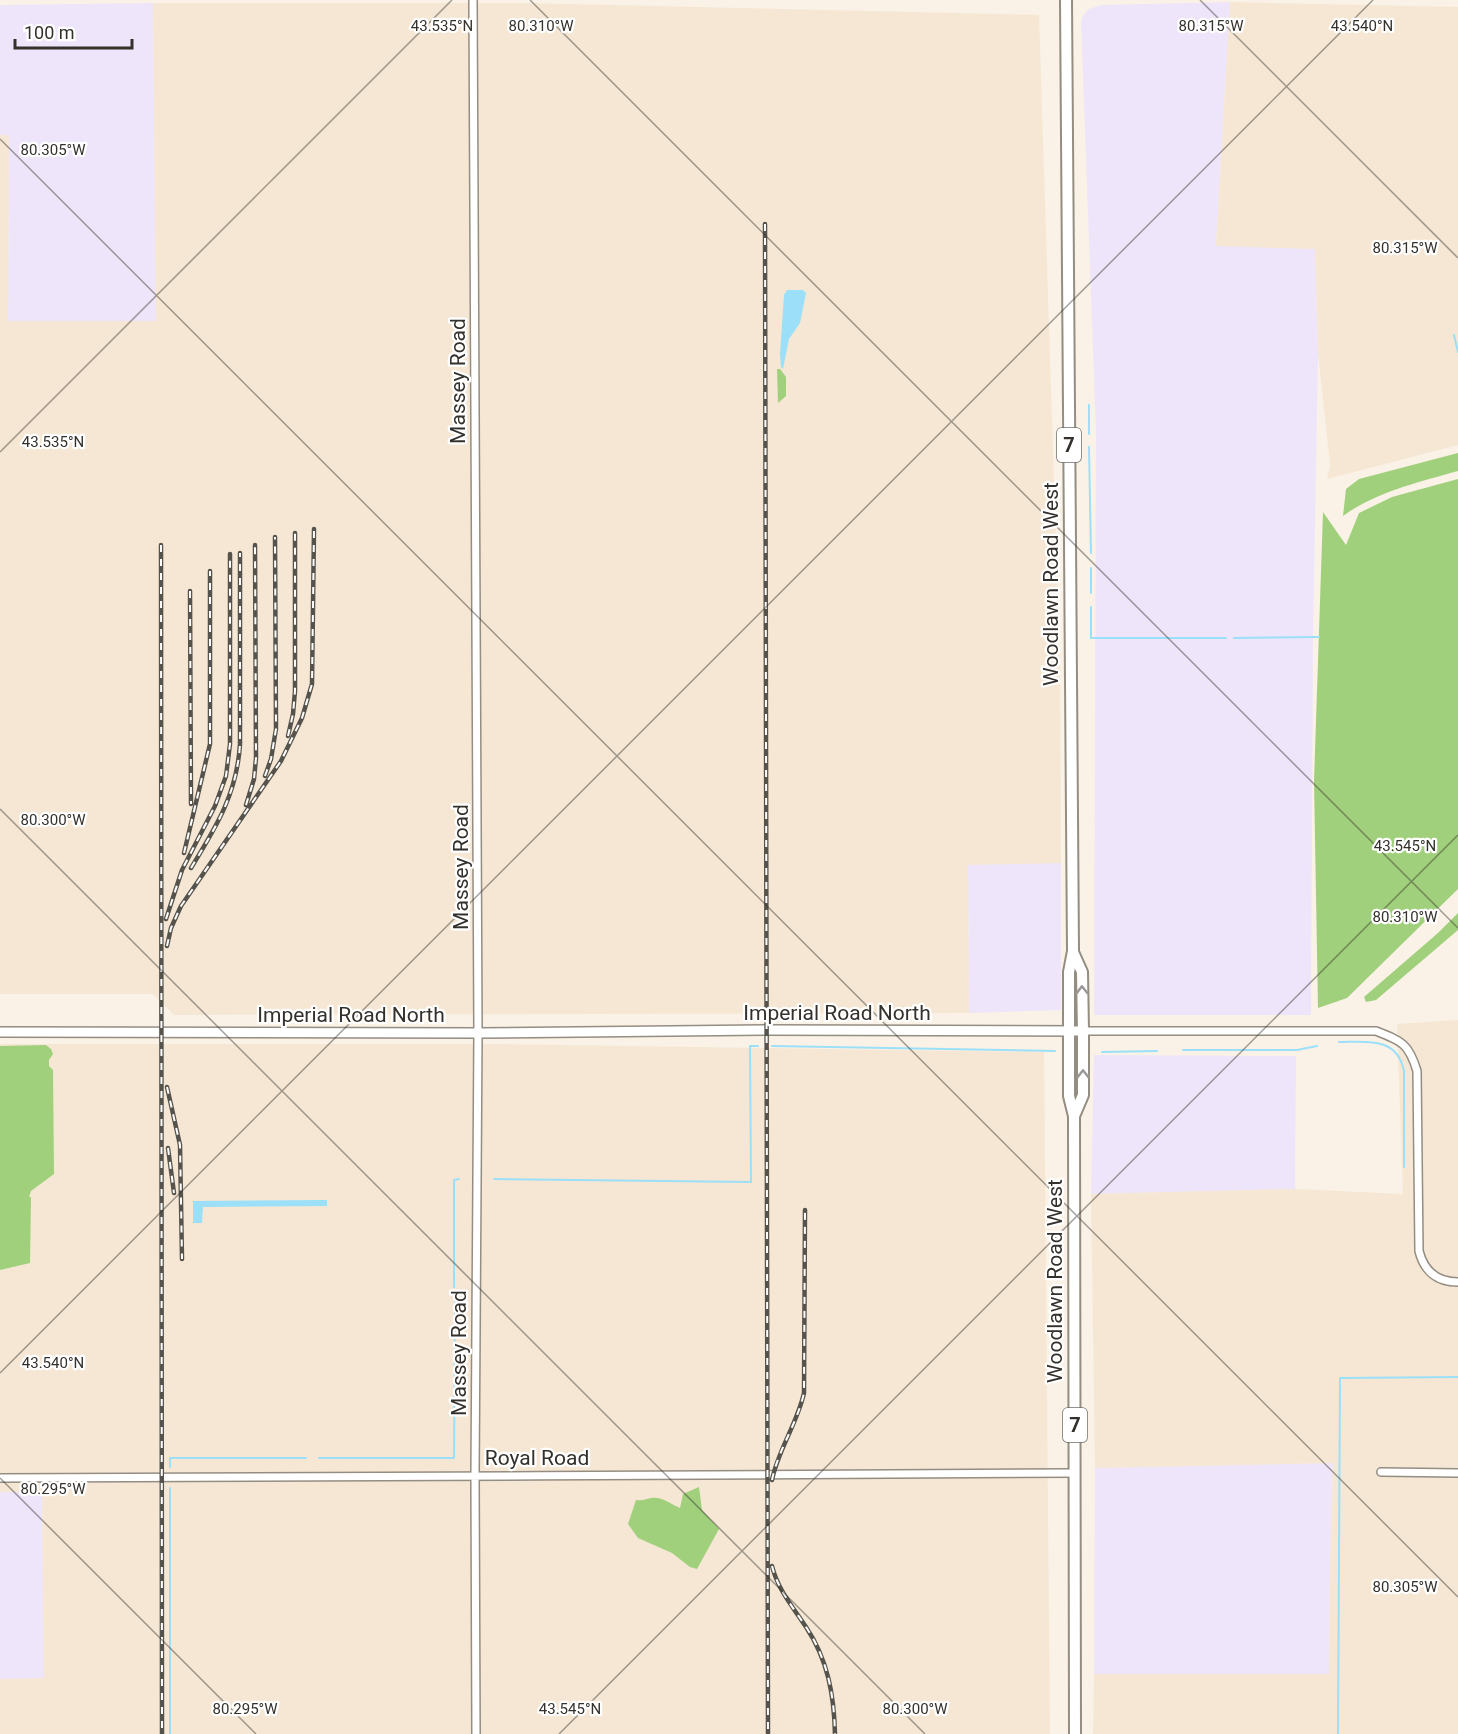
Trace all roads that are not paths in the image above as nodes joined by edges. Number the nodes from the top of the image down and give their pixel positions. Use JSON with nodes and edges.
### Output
{"nodes":[{"id":1,"x":473,"y":0,"type":"edge"},
{"id":2,"x":1066,"y":0,"type":"edge"},
{"id":3,"x":1073,"y":951,"type":"junction"},
{"id":4,"x":1069,"y":1031,"type":"junction"},
{"id":5,"x":1083,"y":1031,"type":"junction"},
{"id":6,"x":0,"y":1032,"type":"edge"},
{"id":7,"x":478,"y":1033,"type":"junction"},
{"id":8,"x":1074,"y":1116,"type":"junction"},
{"id":9,"x":1458,"y":1282,"type":"edge"},
{"id":10,"x":1381,"y":1472,"type":"dead end"},
{"id":11,"x":1075,"y":1473,"type":"junction"},
{"id":12,"x":1458,"y":1473,"type":"edge"},
{"id":13,"x":475,"y":1475,"type":"junction"},
{"id":14,"x":0,"y":1478,"type":"edge"},
{"id":15,"x":476,"y":1734,"type":"edge"},
{"id":16,"x":1075,"y":1734,"type":"edge"}],
"edges":[{"from":1,"to":7,"type":"street","name":"Massey Road"},
{"from":2,"to":3,"type":"main road","name":"Woodlawn Road West","number":"7"},
{"from":3,"to":4,"type":"main road","name":"Woodlawn Road West","number":"7"},
{"from":5,"to":3,"type":"main road","name":"Woodlawn Road West","number":"7","one_way":true},
{"from":4,"to":5,"type":"street","name":"Imperial Road North"},
{"from":4,"to":7,"type":"street","name":"Imperial Road North"},
{"from":4,"to":8,"type":"main road","name":"Woodlawn Road West","number":"7"},
{"from":8,"to":5,"type":"main road","name":"Woodlawn Road West","number":"7","one_way":true},
{"from":5,"to":9,"type":"street","name":"Imperial Road North"},
{"from":6,"to":7,"type":"street","name":"Imperial Road North"},
{"from":7,"to":13,"type":"street","name":"Massey Road"},
{"from":8,"to":11,"type":"main road","name":"Woodlawn Road West","number":"7"},
{"from":10,"to":12,"type":"street"},
{"from":11,"to":13,"type":"street","name":"Royal Road"},
{"from":11,"to":16,"type":"main road","name":"Woodlawn Road West","number":"7"},
{"from":13,"to":14,"type":"street","name":"Royal Road"},
{"from":13,"to":15,"type":"street","name":"Massey Road"}]}
